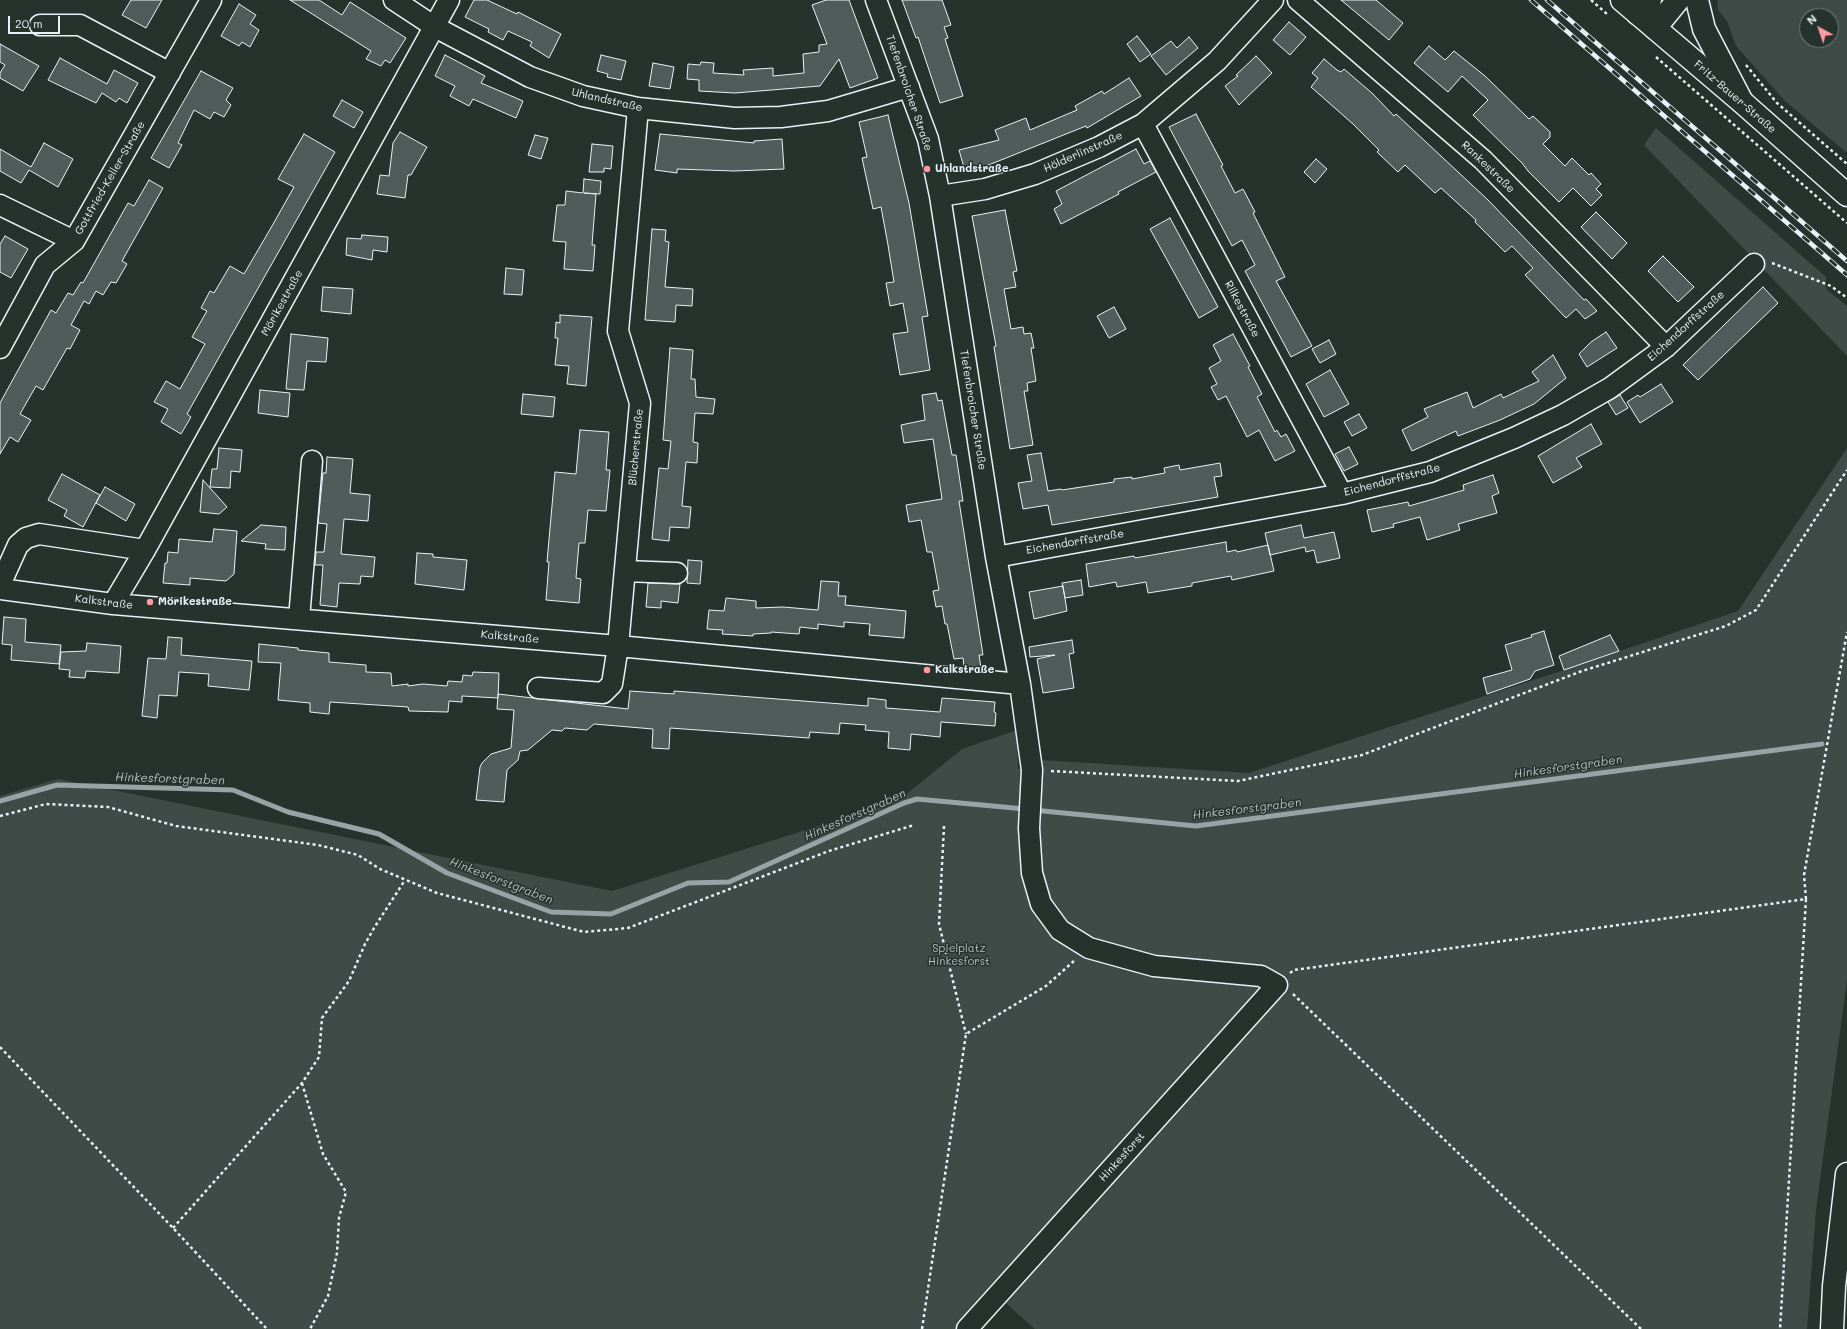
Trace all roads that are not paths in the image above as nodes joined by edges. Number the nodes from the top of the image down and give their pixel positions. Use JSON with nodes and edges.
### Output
{"nodes":[{"id":1,"x":211,"y":0,"type":"edge"},
{"id":2,"x":394,"y":0,"type":"edge"},
{"id":3,"x":449,"y":0,"type":"edge"},
{"id":4,"x":876,"y":0,"type":"edge"},
{"id":5,"x":1272,"y":0,"type":"edge"},
{"id":6,"x":1298,"y":0,"type":"edge"},
{"id":7,"x":1678,"y":0,"type":"edge"},
{"id":8,"x":1697,"y":0,"type":"edge"},
{"id":9,"x":1630,"y":7,"type":"edge"},
{"id":10,"x":40,"y":25,"type":"dead end"},
{"id":11,"x":435,"y":26,"type":"junction"},
{"id":12,"x":1655,"y":28,"type":"junction"},
{"id":13,"x":170,"y":73,"type":"junction"},
{"id":14,"x":909,"y":88,"type":"junction"},
{"id":15,"x":1742,"y":102,"type":"junction"},
{"id":16,"x":638,"y":108,"type":"junction"},
{"id":17,"x":1143,"y":124,"type":"junction"},
{"id":18,"x":1847,"y":195,"type":"edge"},
{"id":19,"x":940,"y":196,"type":"junction"},
{"id":20,"x":0,"y":206,"type":"edge"},
{"id":21,"x":74,"y":241,"type":"junction"},
{"id":22,"x":1754,"y":264,"type":"road end"},
{"id":23,"x":1666,"y":347,"type":"junction"},
{"id":24,"x":0,"y":348,"type":"edge"},
{"id":25,"x":312,"y":461,"type":"dead end"},
{"id":26,"x":1342,"y":494,"type":"junction"},
{"id":27,"x":145,"y":550,"type":"junction"},
{"id":28,"x":996,"y":557,"type":"junction"},
{"id":29,"x":625,"y":571,"type":"junction"},
{"id":30,"x":677,"y":573,"type":"dead end"},
{"id":31,"x":0,"y":585,"type":"edge"},
{"id":32,"x":0,"y":589,"type":"edge"},
{"id":33,"x":113,"y":604,"type":"junction"},
{"id":34,"x":299,"y":619,"type":"junction"},
{"id":35,"x":618,"y":646,"type":"junction"},
{"id":36,"x":1020,"y":684,"type":"junction"},
{"id":37,"x":538,"y":688,"type":"dead end"},
{"id":38,"x":1277,"y":985,"type":"joint"},
{"id":39,"x":1847,"y":1174,"type":"edge"},
{"id":40,"x":966,"y":1329,"type":"edge"},
{"id":41,"x":1832,"y":1329,"type":"edge"}],
"edges":[{"from":1,"to":13,"type":"street","name":"Gottfried-Keller-Straße"},
{"from":2,"to":11,"type":"street"},
{"from":3,"to":11,"type":"street","name":"Mörikestraße"},
{"from":4,"to":14,"type":"street","name":"Tiefenbroicher Straße"},
{"from":5,"to":17,"type":"street","name":"Hölderlinstraße"},
{"from":6,"to":23,"type":"street","name":"Rankestraße"},
{"from":7,"to":12,"type":"main road"},
{"from":8,"to":15,"type":"main road"},
{"from":9,"to":12,"type":"main road","name":"Fritz-Bauer-Straße"},
{"from":10,"to":13,"type":"street"},
{"from":11,"to":16,"type":"street","name":"Uhlandstraße"},
{"from":11,"to":27,"type":"street","name":"Mörikestraße"},
{"from":12,"to":15,"type":"main road","name":"Fritz-Bauer-Straße"},
{"from":13,"to":21,"type":"street","name":"Gottfried-Keller-Straße"},
{"from":14,"to":16,"type":"street","name":"Uhlandstraße"},
{"from":14,"to":19,"type":"street","name":"Tiefenbroicher Straße"},
{"from":15,"to":18,"type":"main road","name":"Fritz-Bauer-Straße"},
{"from":16,"to":29,"type":"street","name":"Blücherstraße"},
{"from":17,"to":19,"type":"street","name":"Hölderlinstraße"},
{"from":17,"to":26,"type":"street","name":"Rilkestraße"},
{"from":19,"to":28,"type":"street","name":"Tiefenbroicher Straße"},
{"from":20,"to":21,"type":"street"},
{"from":21,"to":24,"type":"street","name":"Gottfried-Keller-Straße"},
{"from":22,"to":23,"type":"street","name":"Eichendorffstraße"},
{"from":23,"to":26,"type":"street","name":"Eichendorffstraße"},
{"from":25,"to":34,"type":"street"},
{"from":26,"to":28,"type":"street","name":"Eichendorffstraße"},
{"from":27,"to":31,"type":"street"},
{"from":27,"to":33,"type":"street","name":"Mörikestraße"},
{"from":28,"to":36,"type":"street","name":"Tiefenbroicher Straße"},
{"from":29,"to":30,"type":"street"},
{"from":29,"to":35,"type":"street","name":"Blücherstraße"},
{"from":32,"to":33,"type":"street","name":"Kalkstraße"},
{"from":33,"to":34,"type":"street","name":"Kalkstraße"},
{"from":34,"to":35,"type":"street","name":"Kalkstraße"},
{"from":35,"to":36,"type":"street","name":"Kalkstraße"},
{"from":35,"to":37,"type":"street","name":"Blücherstraße"},
{"from":36,"to":38,"type":"street","name":"Tiefenbroicher Straße"},
{"from":38,"to":40,"type":"street","name":"Hinkesforst"},
{"from":39,"to":41,"type":"main road"}]}
